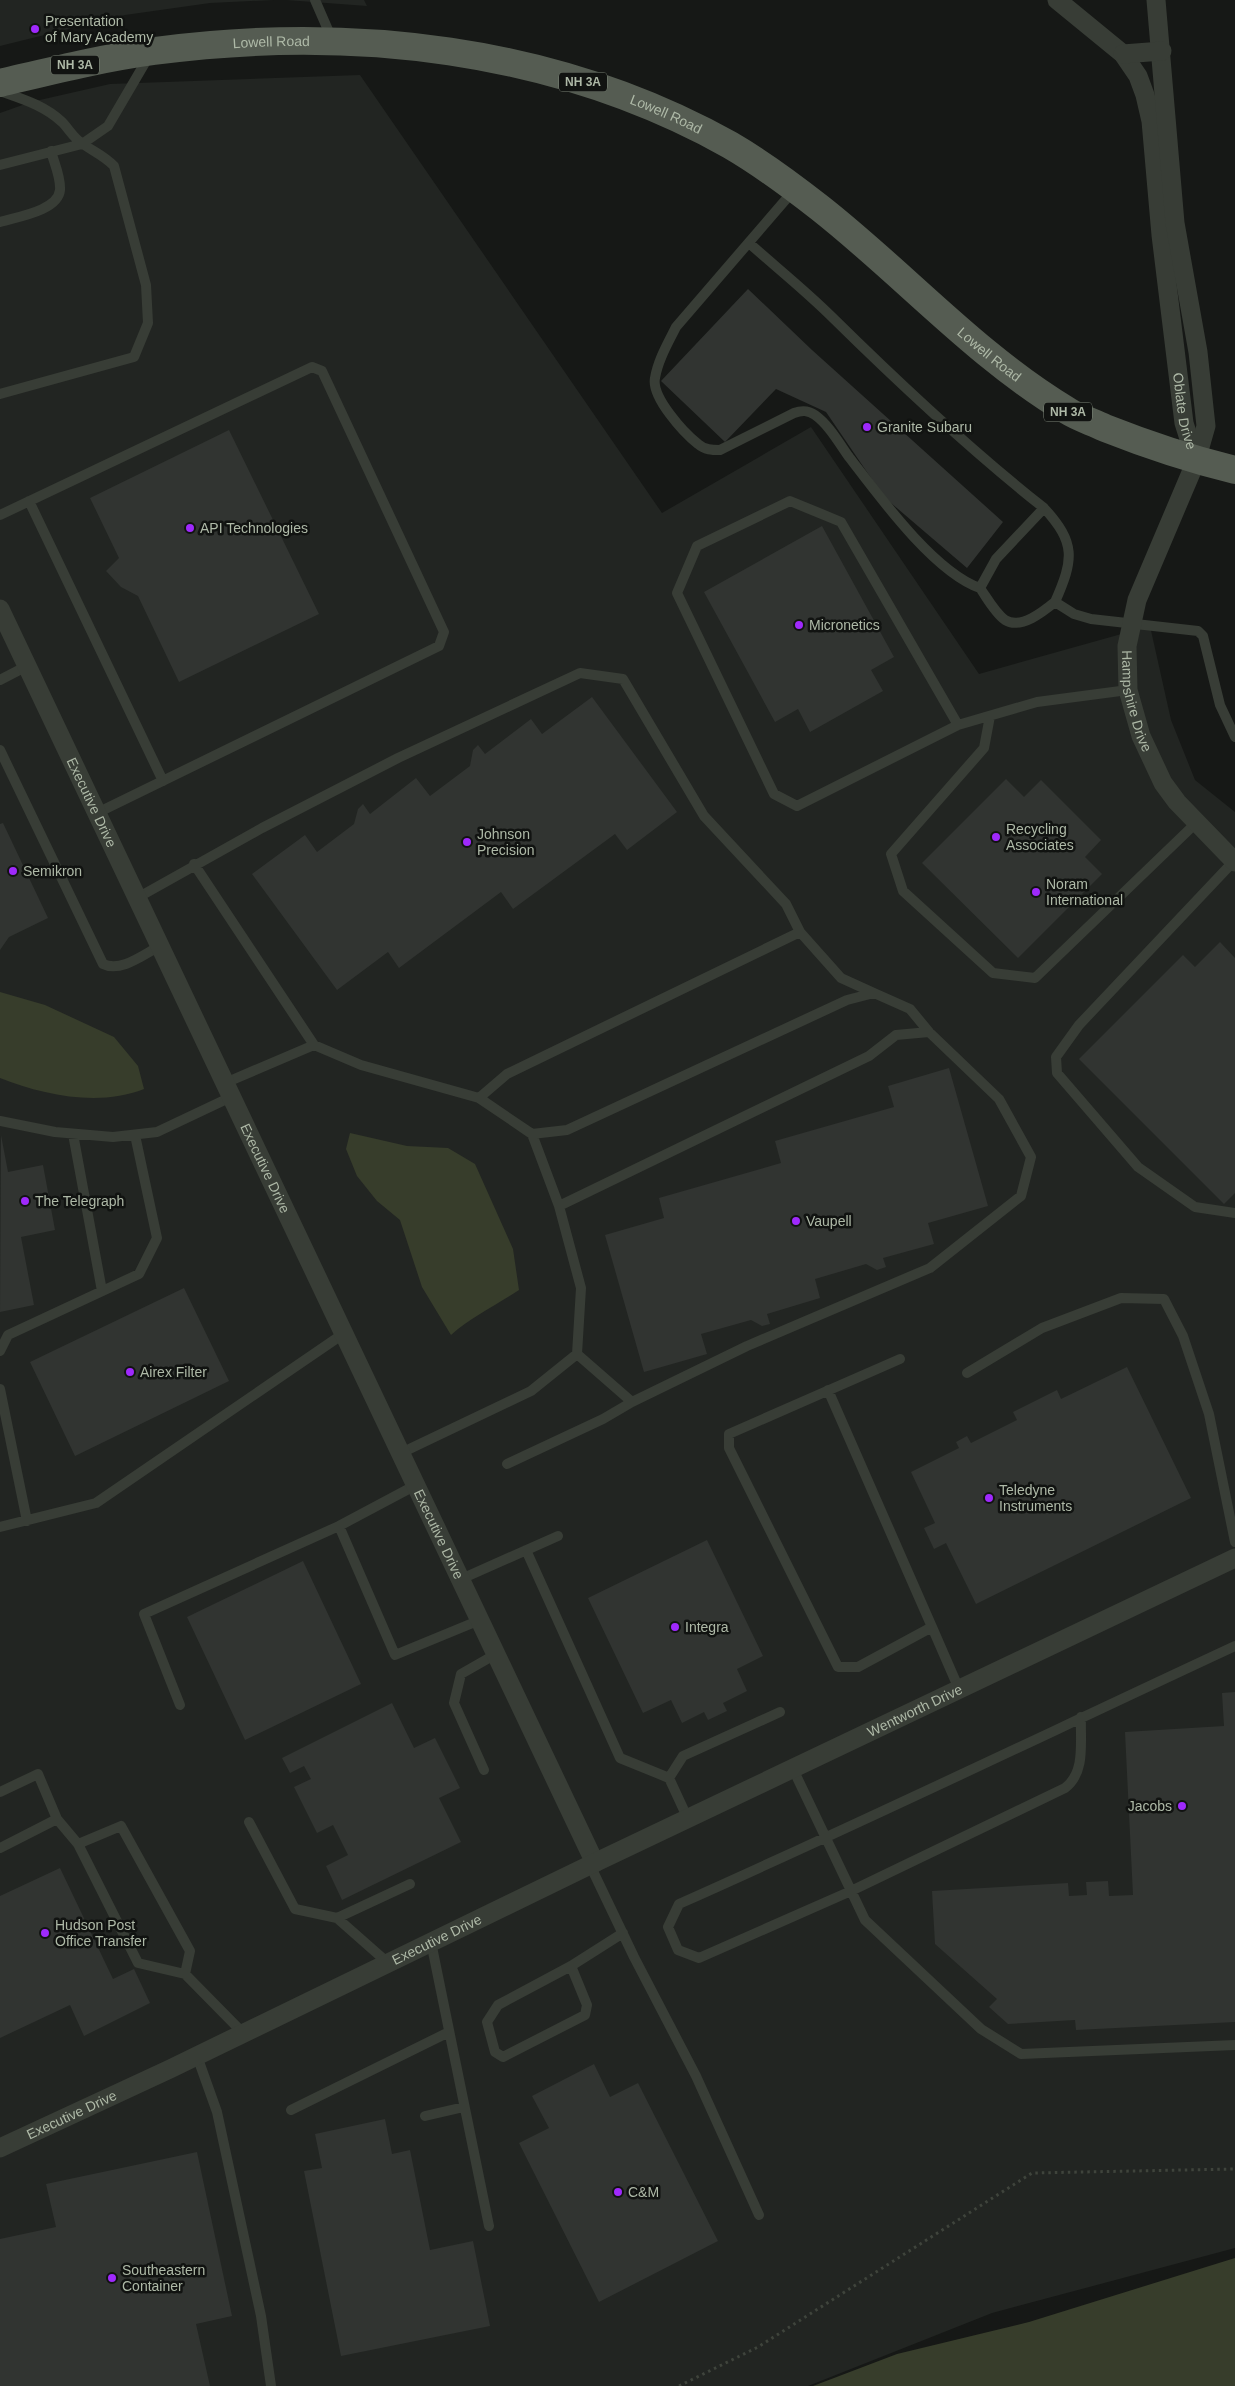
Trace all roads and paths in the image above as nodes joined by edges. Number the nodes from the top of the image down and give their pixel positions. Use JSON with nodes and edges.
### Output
{"nodes":[{"id":1,"x":315,"y":0,"type":"edge"},
{"id":2,"x":1057,"y":0,"type":"edge"},
{"id":3,"x":1156,"y":0,"type":"edge"},
{"id":4,"x":332,"y":40,"type":"junction"},
{"id":5,"x":152,"y":51,"type":"junction"},
{"id":6,"x":1162,"y":51,"type":"junction"},
{"id":7,"x":1123,"y":54,"type":"junction"},
{"id":8,"x":0,"y":83,"type":"edge"},
{"id":9,"x":0,"y":91,"type":"edge"},
{"id":10,"x":82,"y":144,"type":"junction"},
{"id":11,"x":51,"y":151,"type":"junction"},
{"id":12,"x":0,"y":165,"type":"edge"},
{"id":13,"x":795,"y":190,"type":"junction"},
{"id":14,"x":0,"y":222,"type":"edge"},
{"id":15,"x":749,"y":243,"type":"junction"},
{"id":16,"x":0,"y":394,"type":"edge"},
{"id":17,"x":1196,"y":461,"type":"junction"},
{"id":18,"x":1235,"y":470,"type":"edge"},
{"id":19,"x":29,"y":501,"type":"junction"},
{"id":20,"x":1044,"y":508,"type":"junction"},
{"id":21,"x":0,"y":515,"type":"edge"},
{"id":22,"x":980,"y":588,"type":"junction"},
{"id":23,"x":1055,"y":602,"type":"junction"},
{"id":24,"x":1,"y":613,"type":"edge"},
{"id":25,"x":1131,"y":623,"type":"junction"},
{"id":26,"x":27,"y":666,"type":"junction"},
{"id":27,"x":0,"y":680,"type":"edge"},
{"id":28,"x":1128,"y":690,"type":"junction"},
{"id":29,"x":990,"y":716,"type":"junction"},
{"id":30,"x":958,"y":725,"type":"junction"},
{"id":31,"x":1235,"y":737,"type":"edge"},
{"id":32,"x":0,"y":750,"type":"edge"},
{"id":33,"x":163,"y":781,"type":"junction"},
{"id":34,"x":97,"y":813,"type":"junction"},
{"id":35,"x":1196,"y":823,"type":"junction"},
{"id":36,"x":1234,"y":861,"type":"edge"},
{"id":37,"x":194,"y":864,"type":"junction"},
{"id":38,"x":137,"y":898,"type":"junction"},
{"id":39,"x":800,"y":932,"type":"junction"},
{"id":40,"x":160,"y":946,"type":"junction"},
{"id":41,"x":874,"y":993,"type":"junction"},
{"id":42,"x":929,"y":1032,"type":"junction"},
{"id":43,"x":314,"y":1045,"type":"junction"},
{"id":44,"x":228,"y":1090,"type":"junction"},
{"id":45,"x":479,"y":1098,"type":"junction"},
{"id":46,"x":0,"y":1121,"type":"edge"},
{"id":47,"x":73,"y":1134,"type":"junction"},
{"id":48,"x":134,"y":1134,"type":"junction"},
{"id":49,"x":532,"y":1134,"type":"junction"},
{"id":50,"x":559,"y":1206,"type":"junction"},
{"id":51,"x":1235,"y":1213,"type":"edge"},
{"id":52,"x":102,"y":1291,"type":"junction"},
{"id":53,"x":343,"y":1334,"type":"junction"},
{"id":54,"x":0,"y":1351,"type":"edge"},
{"id":55,"x":577,"y":1354,"type":"junction"},
{"id":56,"x":900,"y":1359,"type":"dead end"},
{"id":57,"x":968,"y":1373,"type":"dead end"},
{"id":58,"x":0,"y":1389,"type":"edge"},
{"id":59,"x":828,"y":1390,"type":"junction"},
{"id":60,"x":632,"y":1402,"type":"junction"},
{"id":61,"x":3,"y":1417,"type":"edge"},
{"id":62,"x":400,"y":1454,"type":"junction"},
{"id":63,"x":507,"y":1464,"type":"dead end"},
{"id":64,"x":416,"y":1485,"type":"junction"},
{"id":65,"x":28,"y":1521,"type":"junction"},
{"id":66,"x":339,"y":1526,"type":"junction"},
{"id":67,"x":0,"y":1527,"type":"edge"},
{"id":68,"x":558,"y":1536,"type":"dead end"},
{"id":69,"x":1235,"y":1542,"type":"edge"},
{"id":70,"x":526,"y":1550,"type":"junction"},
{"id":71,"x":1235,"y":1558,"type":"edge"},
{"id":72,"x":459,"y":1580,"type":"junction"},
{"id":73,"x":480,"y":1620,"type":"junction"},
{"id":74,"x":932,"y":1627,"type":"junction"},
{"id":75,"x":1235,"y":1646,"type":"edge"},
{"id":76,"x":496,"y":1654,"type":"junction"},
{"id":77,"x":959,"y":1689,"type":"junction"},
{"id":78,"x":180,"y":1705,"type":"dead end"},
{"id":79,"x":780,"y":1712,"type":"dead end"},
{"id":80,"x":1081,"y":1717,"type":"junction"},
{"id":81,"x":793,"y":1769,"type":"junction"},
{"id":82,"x":484,"y":1770,"type":"dead end"},
{"id":83,"x":669,"y":1778,"type":"junction"},
{"id":84,"x":0,"y":1792,"type":"edge"},
{"id":85,"x":57,"y":1819,"type":"junction"},
{"id":86,"x":688,"y":1819,"type":"junction"},
{"id":87,"x":249,"y":1822,"type":"dead end"},
{"id":88,"x":826,"y":1839,"type":"junction"},
{"id":89,"x":78,"y":1844,"type":"junction"},
{"id":90,"x":0,"y":1848,"type":"edge"},
{"id":91,"x":592,"y":1864,"type":"junction"},
{"id":92,"x":410,"y":1884,"type":"dead end"},
{"id":93,"x":851,"y":1890,"type":"junction"},
{"id":94,"x":338,"y":1918,"type":"junction"},
{"id":95,"x":623,"y":1933,"type":"junction"},
{"id":96,"x":431,"y":1942,"type":"junction"},
{"id":97,"x":388,"y":1963,"type":"junction"},
{"id":98,"x":571,"y":1966,"type":"junction"},
{"id":99,"x":185,"y":1974,"type":"junction"},
{"id":100,"x":449,"y":2032,"type":"junction"},
{"id":101,"x":243,"y":2033,"type":"junction"},
{"id":102,"x":1235,"y":2045,"type":"edge"},
{"id":103,"x":197,"y":2056,"type":"junction"},
{"id":104,"x":464,"y":2107,"type":"junction"},
{"id":105,"x":291,"y":2110,"type":"dead end"},
{"id":106,"x":425,"y":2116,"type":"dead end"},
{"id":107,"x":0,"y":2148,"type":"edge"},
{"id":108,"x":1235,"y":2169,"type":"edge"},
{"id":109,"x":759,"y":2215,"type":"dead end"},
{"id":110,"x":489,"y":2226,"type":"dead end"},
{"id":111,"x":271,"y":2386,"type":"edge"},
{"id":112,"x":679,"y":2386,"type":"edge"}],
"edges":[{"from":1,"to":4,"type":"lane"},
{"from":2,"to":7,"type":"street","name":"Oblate Drive"},
{"from":3,"to":6,"type":"street","name":"Oblate Drive"},
{"from":4,"to":5,"type":"main road","name":"Lowell Road","number":"NH 3A"},
{"from":4,"to":13,"type":"main road","name":"Lowell Road","number":"NH 3A"},
{"from":5,"to":8,"type":"main road","name":"Lowell Road","number":"NH 3A"},
{"from":5,"to":10,"type":"lane"},
{"from":6,"to":7,"type":"street"},
{"from":6,"to":17,"type":"street","name":"Oblate Drive"},
{"from":7,"to":17,"type":"street","name":"Oblate Drive"},
{"from":9,"to":10,"type":"lane"},
{"from":10,"to":11,"type":"lane"},
{"from":10,"to":16,"type":"lane"},
{"from":11,"to":12,"type":"lane"},
{"from":11,"to":14,"type":"lane"},
{"from":13,"to":15,"type":"lane"},
{"from":13,"to":17,"type":"main road","name":"Lowell Road","number":"NH 3A"},
{"from":15,"to":20,"type":"lane"},
{"from":15,"to":22,"type":"lane"},
{"from":17,"to":18,"type":"main road","name":"Lowell Road","number":"NH 3A"},
{"from":17,"to":25,"type":"street","name":"Hampshire Drive"},
{"from":19,"to":21,"type":"lane"},
{"from":19,"to":33,"type":"lane"},
{"from":19,"to":33,"type":"lane"},
{"from":20,"to":22,"type":"lane"},
{"from":20,"to":23,"type":"lane"},
{"from":22,"to":23,"type":"lane"},
{"from":23,"to":25,"type":"lane"},
{"from":24,"to":26,"type":"street","name":"Executive Drive"},
{"from":25,"to":28,"type":"street","name":"Hampshire Drive"},
{"from":25,"to":31,"type":"lane"},
{"from":26,"to":27,"type":"lane"},
{"from":26,"to":34,"type":"street","name":"Executive Drive"},
{"from":28,"to":29,"type":"lane"},
{"from":28,"to":35,"type":"street","name":"Hampshire Drive"},
{"from":29,"to":30,"type":"lane"},
{"from":29,"to":35,"type":"lane"},
{"from":30,"to":30,"type":"lane"},
{"from":32,"to":40,"type":"lane"},
{"from":33,"to":34,"type":"lane"},
{"from":34,"to":38,"type":"street","name":"Executive Drive"},
{"from":35,"to":36,"type":"street","name":"Hampshire Drive"},
{"from":36,"to":51,"type":"lane"},
{"from":37,"to":38,"type":"lane"},
{"from":37,"to":39,"type":"lane"},
{"from":37,"to":43,"type":"lane"},
{"from":38,"to":40,"type":"street","name":"Executive Drive"},
{"from":39,"to":41,"type":"lane"},
{"from":39,"to":45,"type":"lane"},
{"from":40,"to":44,"type":"street","name":"Executive Drive"},
{"from":41,"to":42,"type":"lane"},
{"from":41,"to":49,"type":"lane"},
{"from":42,"to":50,"type":"lane"},
{"from":42,"to":60,"type":"lane"},
{"from":43,"to":44,"type":"lane"},
{"from":43,"to":45,"type":"lane"},
{"from":44,"to":48,"type":"lane"},
{"from":44,"to":53,"type":"street","name":"Executive Drive"},
{"from":45,"to":49,"type":"lane"},
{"from":46,"to":47,"type":"lane"},
{"from":47,"to":48,"type":"lane"},
{"from":47,"to":52,"type":"lane"},
{"from":48,"to":52,"type":"lane"},
{"from":49,"to":50,"type":"lane"},
{"from":50,"to":55,"type":"lane"},
{"from":52,"to":54,"type":"lane"},
{"from":53,"to":62,"type":"street","name":"Executive Drive"},
{"from":53,"to":65,"type":"lane"},
{"from":55,"to":60,"type":"lane"},
{"from":55,"to":62,"type":"lane"},
{"from":56,"to":59,"type":"lane"},
{"from":57,"to":69,"type":"lane"},
{"from":58,"to":61,"type":"lane"},
{"from":59,"to":74,"type":"lane"},
{"from":59,"to":74,"type":"lane"},
{"from":60,"to":63,"type":"lane"},
{"from":61,"to":65,"type":"lane"},
{"from":62,"to":64,"type":"street","name":"Executive Drive"},
{"from":64,"to":66,"type":"lane"},
{"from":64,"to":72,"type":"street","name":"Executive Drive"},
{"from":65,"to":67,"type":"lane"},
{"from":66,"to":73,"type":"lane"},
{"from":66,"to":78,"type":"lane"},
{"from":68,"to":70,"type":"lane"},
{"from":70,"to":72,"type":"lane"},
{"from":70,"to":83,"type":"lane"},
{"from":71,"to":77,"type":"street","name":"Wentworth Drive"},
{"from":72,"to":73,"type":"street","name":"Executive Drive"},
{"from":73,"to":76,"type":"street","name":"Executive Drive"},
{"from":74,"to":77,"type":"lane"},
{"from":75,"to":80,"type":"lane"},
{"from":76,"to":82,"type":"lane"},
{"from":76,"to":91,"type":"street","name":"Executive Drive"},
{"from":77,"to":81,"type":"street","name":"Wentworth Drive"},
{"from":79,"to":83,"type":"lane"},
{"from":80,"to":88,"type":"lane"},
{"from":80,"to":93,"type":"lane"},
{"from":81,"to":86,"type":"street","name":"Wentworth Drive"},
{"from":81,"to":88,"type":"lane"},
{"from":83,"to":86,"type":"lane"},
{"from":84,"to":85,"type":"lane"},
{"from":85,"to":89,"type":"lane"},
{"from":85,"to":90,"type":"lane"},
{"from":86,"to":91,"type":"street","name":"Wentworth Drive"},
{"from":87,"to":94,"type":"lane"},
{"from":88,"to":93,"type":"lane"},
{"from":88,"to":93,"type":"lane"},
{"from":89,"to":99,"type":"lane"},
{"from":89,"to":99,"type":"lane"},
{"from":91,"to":95,"type":"lane"},
{"from":91,"to":96,"type":"street","name":"Executive Drive"},
{"from":92,"to":94,"type":"lane"},
{"from":93,"to":102,"type":"lane"},
{"from":94,"to":97,"type":"lane"},
{"from":95,"to":98,"type":"lane"},
{"from":95,"to":109,"type":"lane"},
{"from":96,"to":97,"type":"street","name":"Executive Drive"},
{"from":96,"to":100,"type":"lane"},
{"from":97,"to":101,"type":"street","name":"Executive Drive"},
{"from":98,"to":98,"type":"lane"},
{"from":99,"to":101,"type":"lane"},
{"from":100,"to":104,"type":"lane"},
{"from":100,"to":105,"type":"lane"},
{"from":101,"to":103,"type":"street","name":"Executive Drive"},
{"from":103,"to":107,"type":"street","name":"Executive Drive"},
{"from":103,"to":111,"type":"lane"},
{"from":104,"to":106,"type":"lane"},
{"from":104,"to":110,"type":"lane"},
{"from":108,"to":112,"type":"path"}]}
